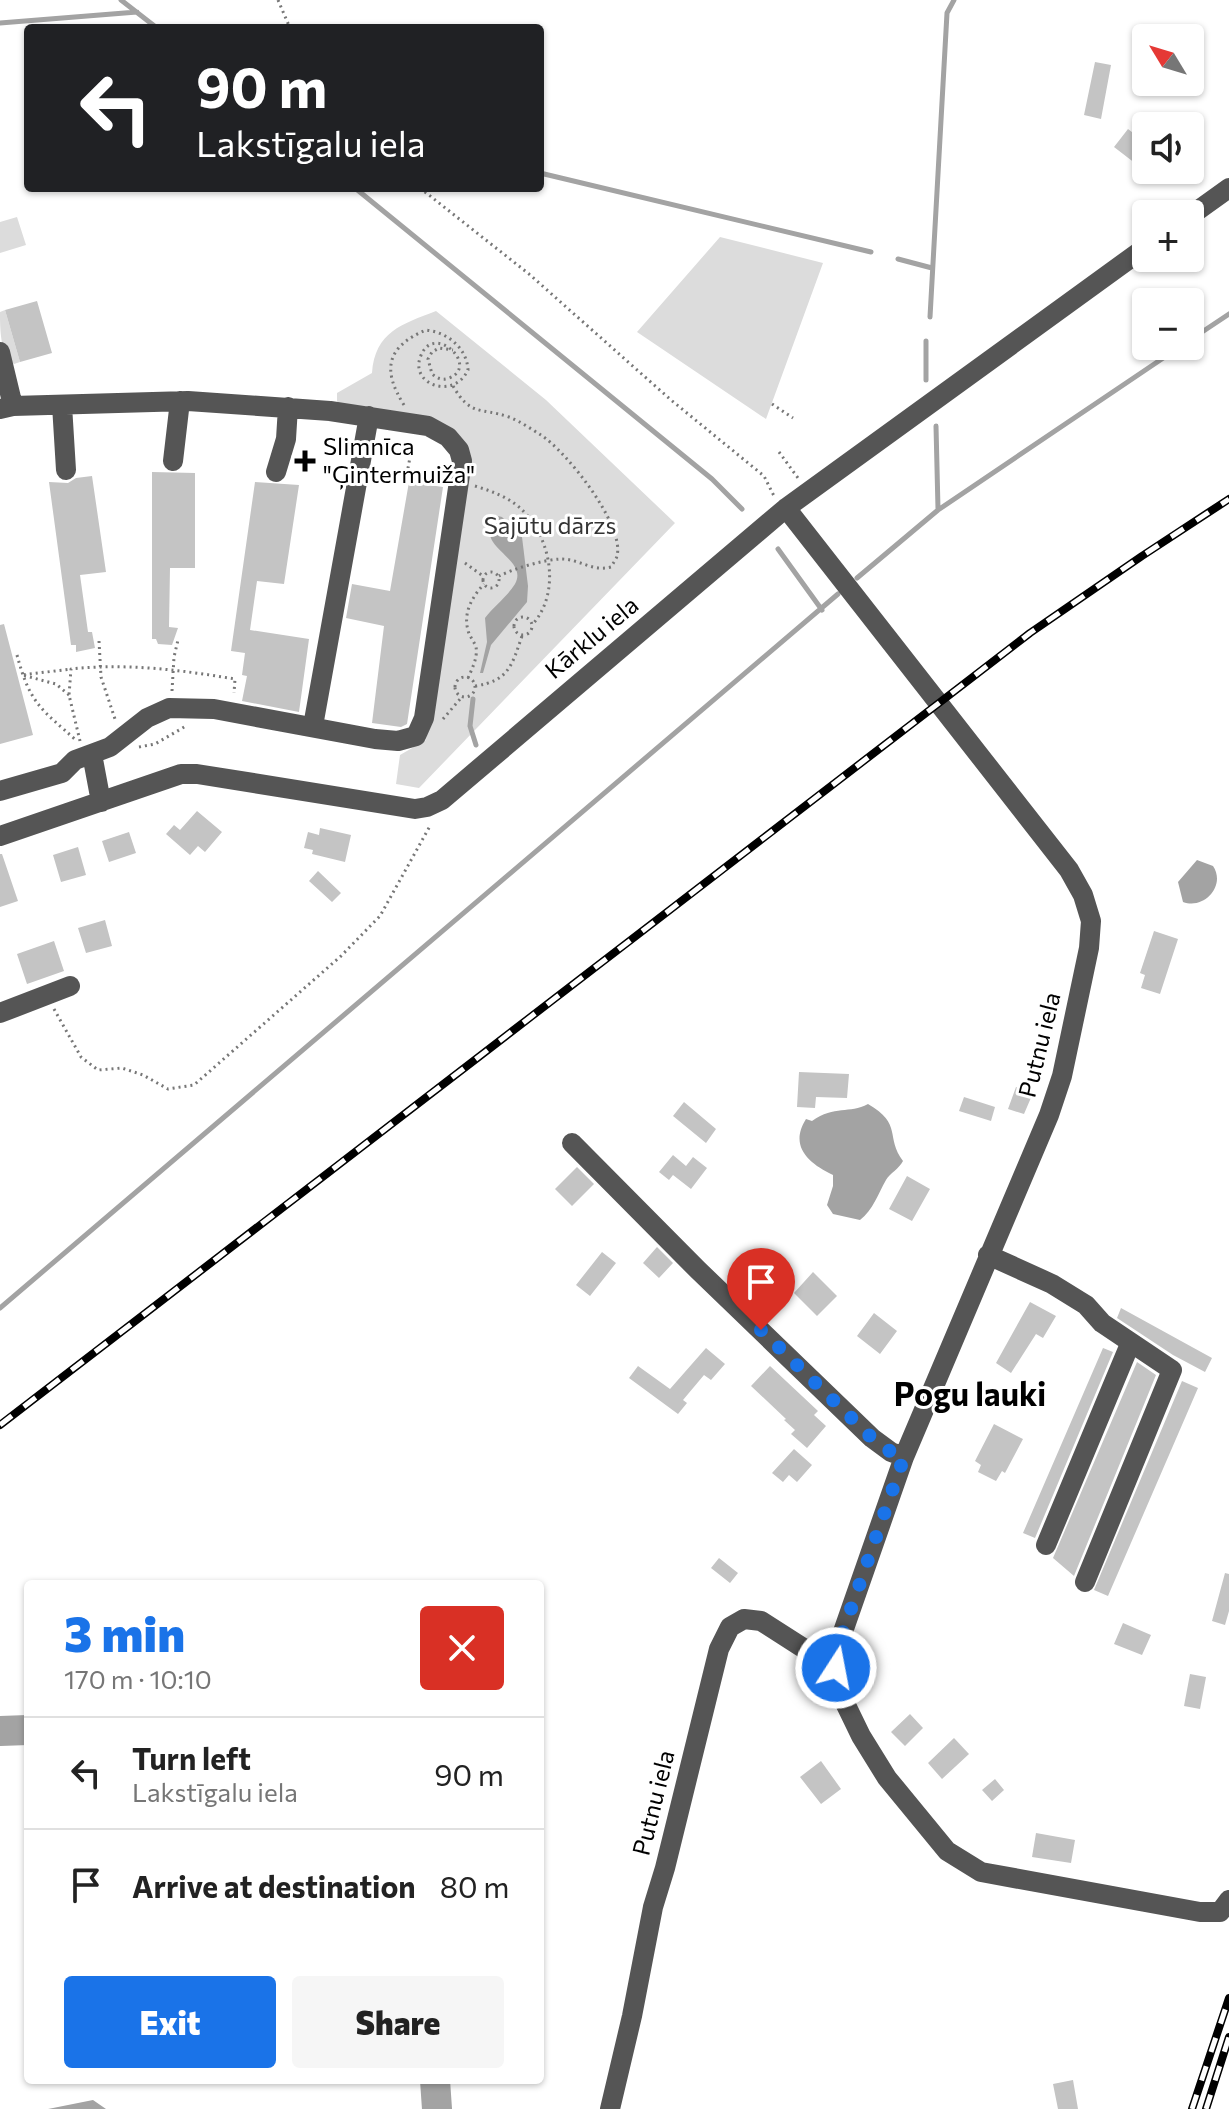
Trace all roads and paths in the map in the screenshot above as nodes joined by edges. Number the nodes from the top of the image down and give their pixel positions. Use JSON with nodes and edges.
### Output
{"nodes":[{"id":1,"x":278,"y":0,"type":"edge"},
{"id":2,"x":288,"y":24,"type":"edge"},
{"id":3,"x":1229,"y":188,"type":"edge"},
{"id":4,"x":425,"y":192,"type":"edge"},
{"id":5,"x":1204,"y":206,"type":"edge"},
{"id":6,"x":1132,"y":257,"type":"edge"},
{"id":7,"x":453,"y":350,"type":"junction"},
{"id":8,"x":0,"y":352,"type":"edge"},
{"id":9,"x":453,"y":386,"type":"junction"},
{"id":10,"x":180,"y":401,"type":"junction"},
{"id":11,"x":772,"y":404,"type":"dead end"},
{"id":12,"x":62,"y":405,"type":"junction"},
{"id":13,"x":405,"y":405,"type":"dead end"},
{"id":14,"x":288,"y":407,"type":"junction"},
{"id":15,"x":6,"y":408,"type":"edge"},
{"id":16,"x":369,"y":416,"type":"junction"},
{"id":17,"x":793,"y":418,"type":"dead end"},
{"id":18,"x":416,"y":424,"type":"junction"},
{"id":19,"x":779,"y":452,"type":"dead end"},
{"id":20,"x":173,"y":461,"type":"dead end"},
{"id":21,"x":361,"y":468,"type":"junction"},
{"id":22,"x":66,"y":470,"type":"dead end"},
{"id":23,"x":276,"y":472,"type":"dead end"},
{"id":24,"x":459,"y":482,"type":"junction"},
{"id":25,"x":809,"y":492,"type":"junction"},
{"id":26,"x":786,"y":508,"type":"junction"},
{"id":27,"x":549,"y":561,"type":"junction"},
{"id":28,"x":499,"y":576,"type":"junction"},
{"id":29,"x":484,"y":584,"type":"junction"},
{"id":30,"x":532,"y":625,"type":"junction"},
{"id":31,"x":522,"y":636,"type":"junction"},
{"id":32,"x":178,"y":640,"type":"dead end"},
{"id":33,"x":99,"y":641,"type":"dead end"},
{"id":34,"x":17,"y":655,"type":"dead end"},
{"id":35,"x":100,"y":666,"type":"junction"},
{"id":36,"x":71,"y":669,"type":"junction"},
{"id":37,"x":173,"y":669,"type":"junction"},
{"id":38,"x":22,"y":675,"type":"junction"},
{"id":39,"x":468,"y":678,"type":"junction"},
{"id":40,"x":475,"y":686,"type":"junction"},
{"id":41,"x":69,"y":695,"type":"junction"},
{"id":42,"x":171,"y":708,"type":"junction"},
{"id":43,"x":232,"y":712,"type":"junction"},
{"id":44,"x":313,"y":726,"type":"junction"},
{"id":45,"x":122,"y":736,"type":"junction"},
{"id":46,"x":84,"y":757,"type":"junction"},
{"id":47,"x":0,"y":777,"type":"edge"},
{"id":48,"x":0,"y":791,"type":"edge"},
{"id":49,"x":442,"y":800,"type":"junction"},
{"id":50,"x":101,"y":802,"type":"junction"},
{"id":51,"x":0,"y":836,"type":"edge"},
{"id":52,"x":70,"y":986,"type":"dead end"},
{"id":53,"x":48,"y":995,"type":"junction"},
{"id":54,"x":0,"y":1013,"type":"edge"},
{"id":55,"x":572,"y":1143,"type":"dead end"},
{"id":56,"x":988,"y":1255,"type":"junction"},
{"id":57,"x":1130,"y":1344,"type":"junction"},
{"id":58,"x":904,"y":1457,"type":"junction"},
{"id":59,"x":1046,"y":1545,"type":"dead end"},
{"id":60,"x":1085,"y":1582,"type":"dead end"},
{"id":61,"x":836,"y":1658,"type":"junction"},
{"id":62,"x":1229,"y":1900,"type":"edge"},
{"id":63,"x":610,"y":2109,"type":"edge"}],
"edges":[{"from":1,"to":2,"type":"path"},
{"from":3,"to":5,"type":"street"},
{"from":4,"to":26,"type":"path"},
{"from":6,"to":25,"type":"street","name":"Kārklu iela"},
{"from":7,"to":7,"type":"path"},
{"from":7,"to":9,"type":"path"},
{"from":8,"to":15,"type":"street"},
{"from":9,"to":13,"type":"path"},
{"from":9,"to":27,"type":"path"},
{"from":10,"to":12,"type":"street"},
{"from":10,"to":14,"type":"street"},
{"from":10,"to":20,"type":"street"},
{"from":11,"to":17,"type":"path"},
{"from":12,"to":15,"type":"street"},
{"from":12,"to":22,"type":"street"},
{"from":14,"to":16,"type":"street"},
{"from":14,"to":23,"type":"street"},
{"from":16,"to":18,"type":"street"},
{"from":16,"to":21,"type":"street"},
{"from":18,"to":21,"type":"path"},
{"from":18,"to":24,"type":"street"},
{"from":19,"to":25,"type":"path"},
{"from":21,"to":44,"type":"street"},
{"from":24,"to":27,"type":"path"},
{"from":24,"to":44,"type":"street"},
{"from":25,"to":26,"type":"street","name":"Kārklu iela"},
{"from":26,"to":49,"type":"street","name":"Kārklu iela"},
{"from":26,"to":56,"type":"street","name":"Putnu iela"},
{"from":27,"to":28,"type":"path"},
{"from":27,"to":30,"type":"path"},
{"from":28,"to":29,"type":"path"},
{"from":28,"to":29,"type":"path"},
{"from":29,"to":39,"type":"path"},
{"from":30,"to":31,"type":"path"},
{"from":30,"to":31,"type":"path"},
{"from":31,"to":40,"type":"path"},
{"from":32,"to":37,"type":"path"},
{"from":33,"to":35,"type":"path"},
{"from":34,"to":38,"type":"path"},
{"from":35,"to":36,"type":"path"},
{"from":35,"to":37,"type":"path"},
{"from":35,"to":45,"type":"path"},
{"from":36,"to":38,"type":"path"},
{"from":36,"to":41,"type":"path"},
{"from":37,"to":42,"type":"path"},
{"from":37,"to":43,"type":"path"},
{"from":38,"to":41,"type":"path"},
{"from":38,"to":41,"type":"path"},
{"from":39,"to":40,"type":"path"},
{"from":39,"to":40,"type":"path"},
{"from":42,"to":43,"type":"street"},
{"from":42,"to":45,"type":"street"},
{"from":43,"to":44,"type":"street"},
{"from":45,"to":46,"type":"street"},
{"from":46,"to":47,"type":"street"},
{"from":46,"to":48,"type":"street"},
{"from":46,"to":50,"type":"street"},
{"from":49,"to":50,"type":"street","name":"Kārklu iela"},
{"from":49,"to":53,"type":"path"},
{"from":50,"to":51,"type":"street","name":"Kārklu iela"},
{"from":52,"to":53,"type":"street"},
{"from":53,"to":54,"type":"street"},
{"from":55,"to":58,"type":"street"},
{"from":56,"to":57,"type":"street"},
{"from":56,"to":58,"type":"street","name":"Putnu iela"},
{"from":57,"to":59,"type":"street"},
{"from":57,"to":60,"type":"street"},
{"from":58,"to":61,"type":"street","name":"Putnu iela"},
{"from":61,"to":62,"type":"street"},
{"from":61,"to":63,"type":"street","name":"Putnu iela"}]}
